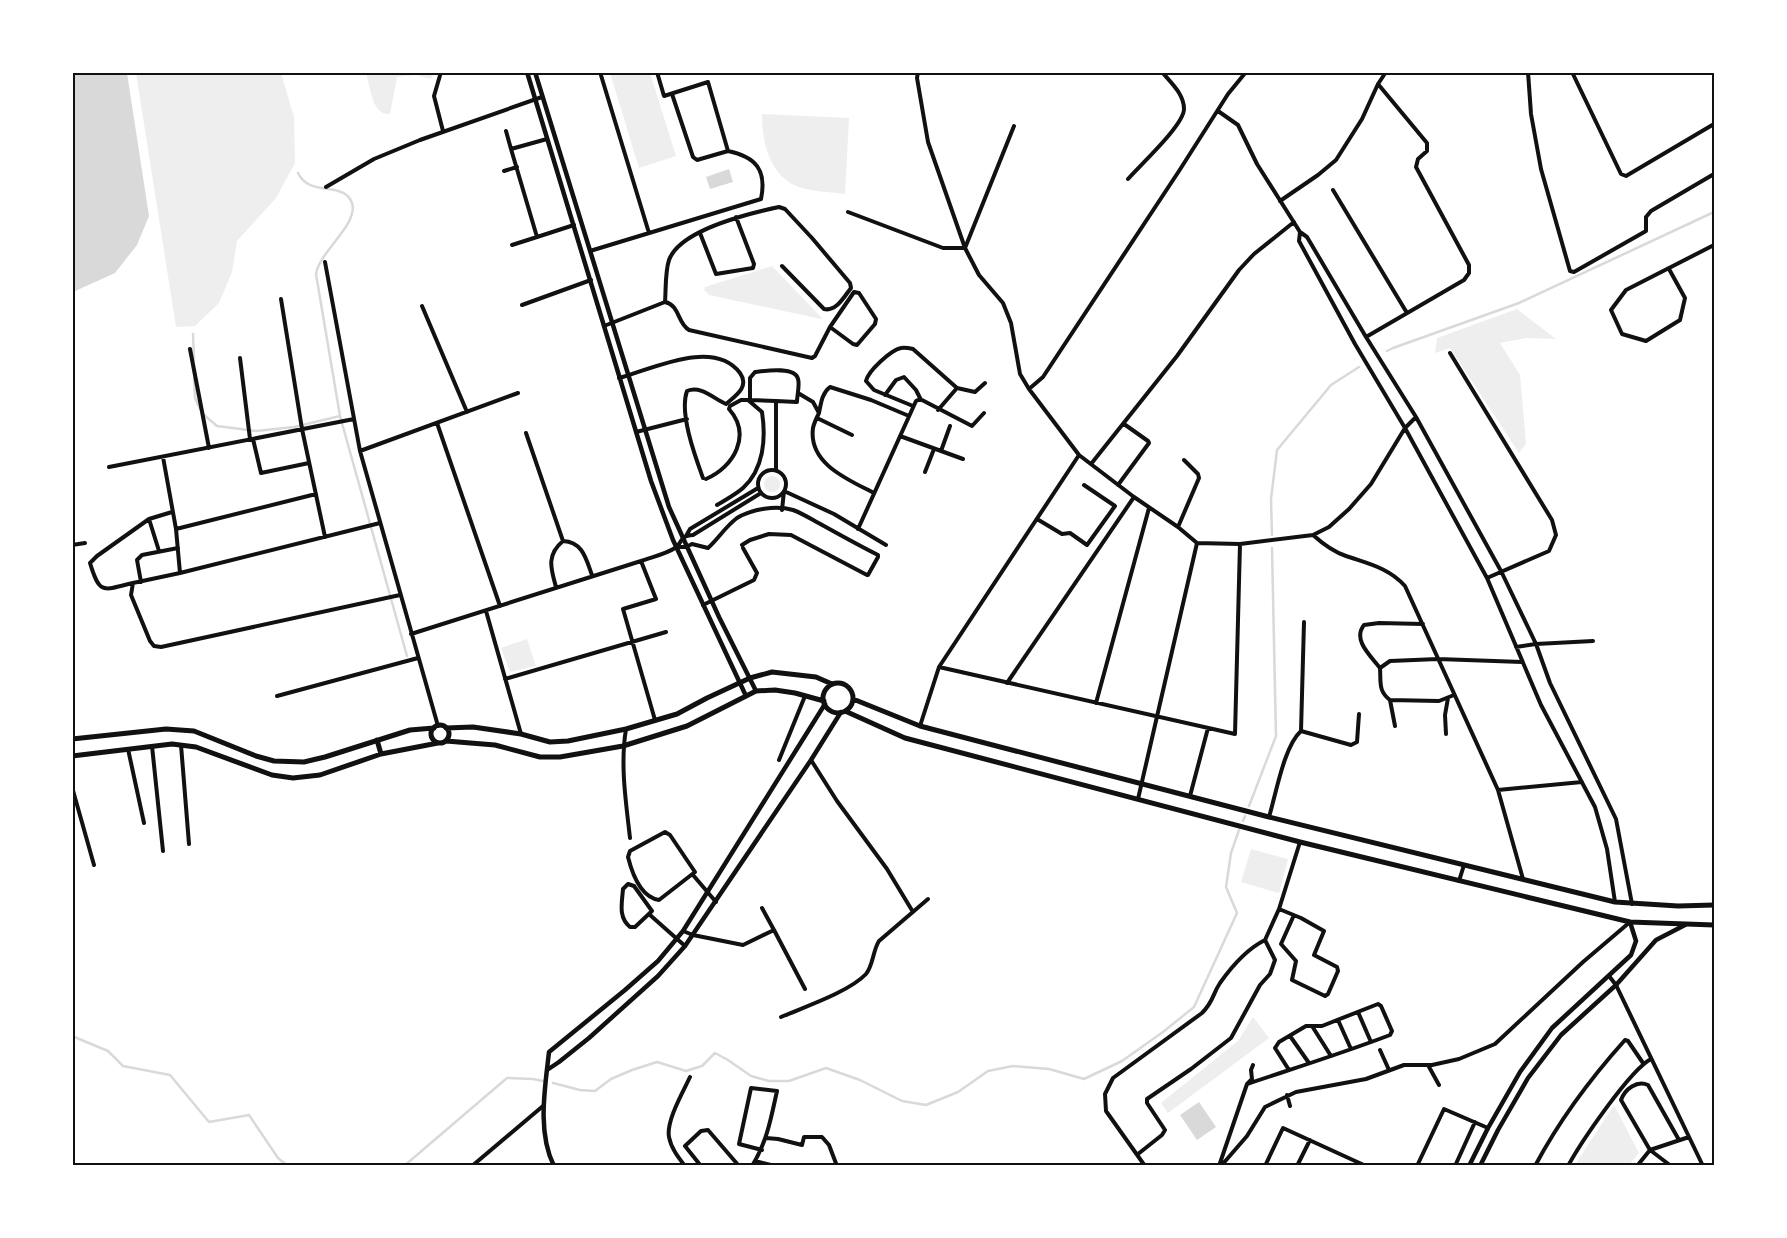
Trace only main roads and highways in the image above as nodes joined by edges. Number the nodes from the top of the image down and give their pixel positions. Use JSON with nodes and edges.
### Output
{"nodes":[{"id":1,"x":832,"y":684,"type":"junction"},
{"id":2,"x":853,"y":700,"type":"junction"},
{"id":3,"x":824,"y":702,"type":"junction"},
{"id":4,"x":843,"y":712,"type":"junction"},
{"id":5,"x":436,"y":727,"type":"junction"},
{"id":6,"x":446,"y":728,"type":"junction"},
{"id":7,"x":72,"y":739,"type":"edge"},
{"id":8,"x":377,"y":740,"type":"junction"},
{"id":9,"x":446,"y":741,"type":"junction"},
{"id":10,"x":438,"y":743,"type":"junction"},
{"id":11,"x":381,"y":754,"type":"junction"},
{"id":12,"x":72,"y":756,"type":"edge"},
{"id":13,"x":1714,"y":905,"type":"edge"},
{"id":14,"x":1714,"y":925,"type":"edge"}],
"edges":[{"from":1,"to":2,"type":"main road"},
{"from":1,"to":3,"type":"main road"},
{"from":1,"to":6,"type":"main road"},
{"from":2,"to":4,"type":"main road"},
{"from":2,"to":13,"type":"main road"},
{"from":3,"to":4,"type":"main road"},
{"from":3,"to":9,"type":"main road"},
{"from":4,"to":14,"type":"main road"},
{"from":5,"to":6,"type":"main road"},
{"from":5,"to":8,"type":"main road"},
{"from":5,"to":10,"type":"main road"},
{"from":6,"to":9,"type":"main road"},
{"from":7,"to":8,"type":"main road"},
{"from":8,"to":11,"type":"main road"},
{"from":9,"to":10,"type":"main road"},
{"from":10,"to":11,"type":"main road"},
{"from":11,"to":12,"type":"main road"}]}
